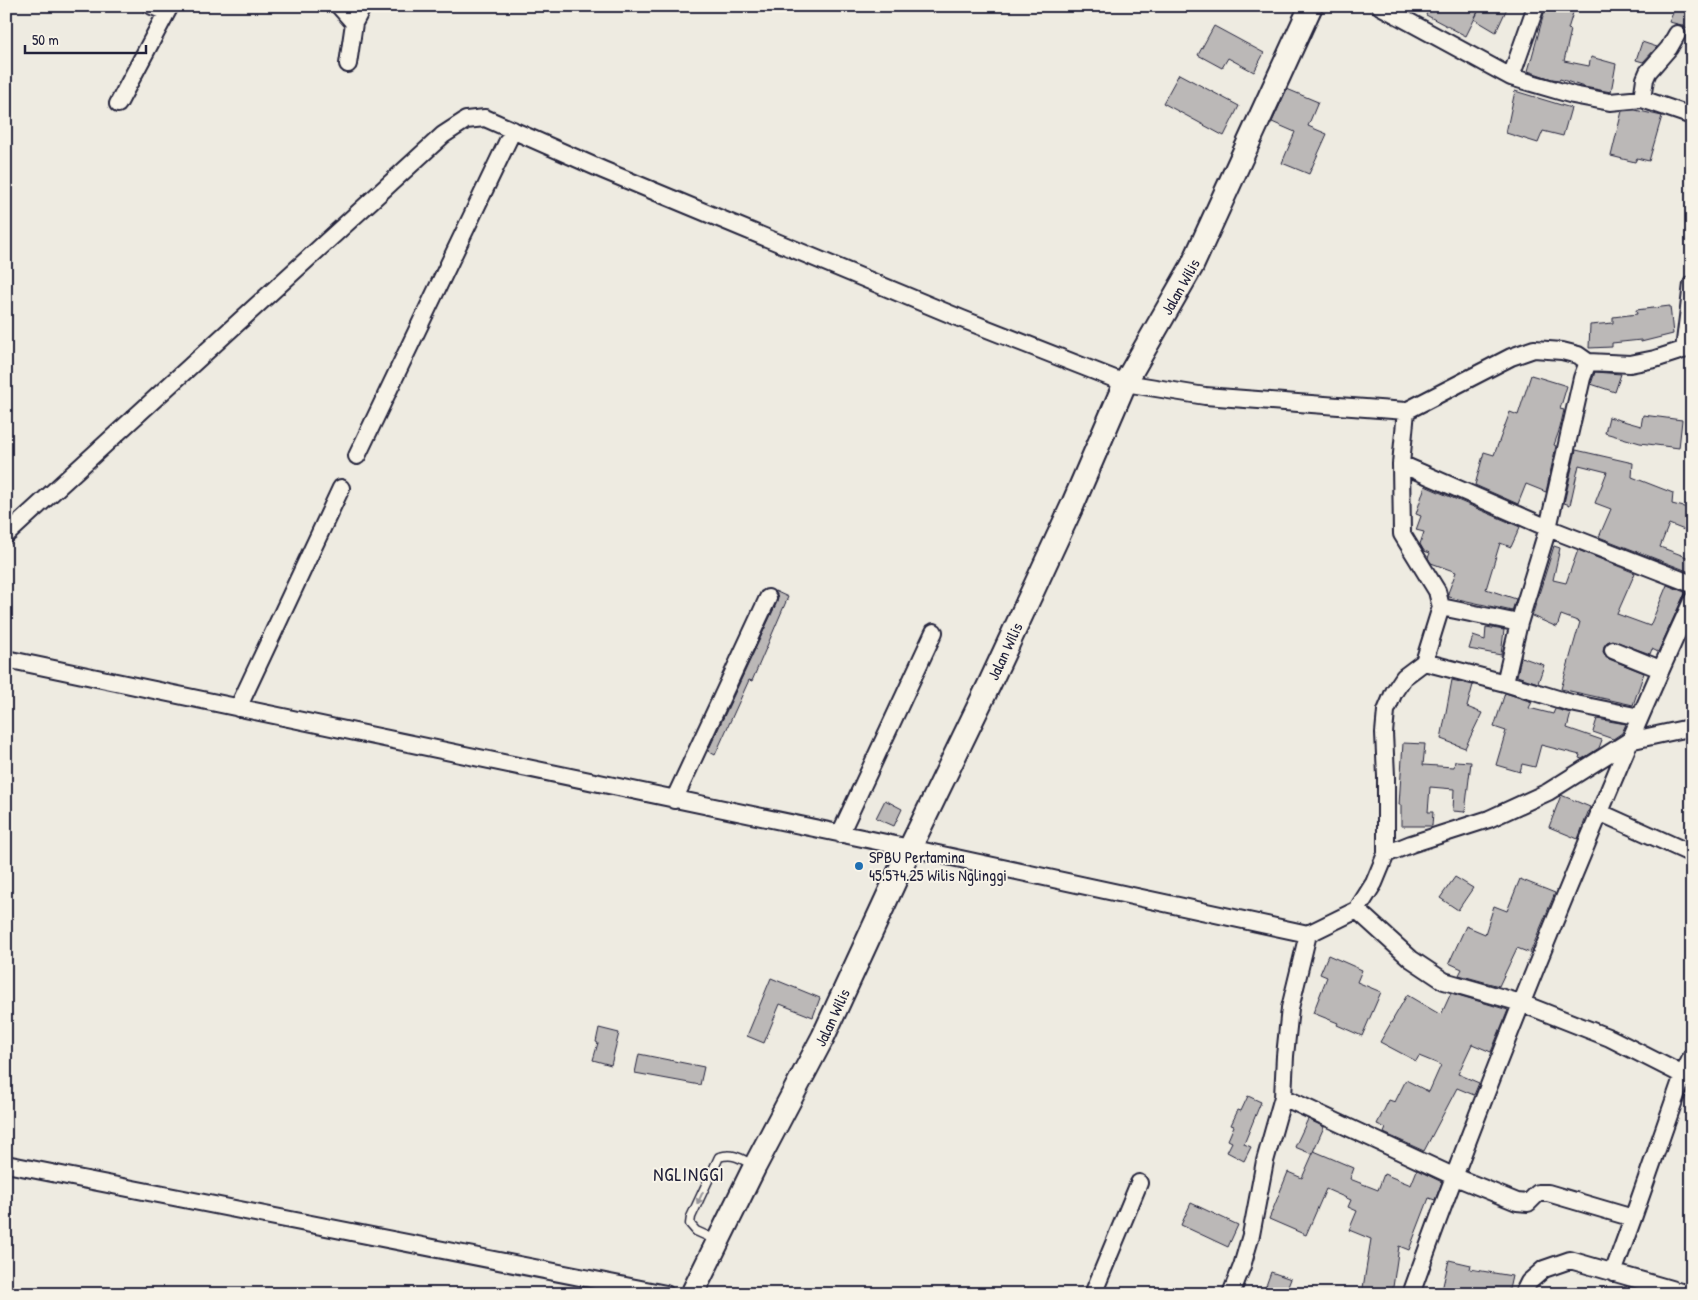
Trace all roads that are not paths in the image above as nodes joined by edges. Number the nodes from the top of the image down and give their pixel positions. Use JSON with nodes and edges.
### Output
{"nodes":[{"id":1,"x":152,"y":6,"type":"edge"},
{"id":2,"x":339,"y":6,"type":"edge"},
{"id":3,"x":363,"y":6,"type":"edge"},
{"id":4,"x":1311,"y":6,"type":"edge"},
{"id":5,"x":1380,"y":6,"type":"edge"},
{"id":6,"x":1536,"y":6,"type":"edge"},
{"id":7,"x":169,"y":9,"type":"edge"},
{"id":8,"x":354,"y":23,"type":"junction"},
{"id":9,"x":1677,"y":34,"type":"dead end"},
{"id":10,"x":348,"y":64,"type":"dead end"},
{"id":11,"x":1510,"y":78,"type":"junction"},
{"id":12,"x":1642,"y":99,"type":"junction"},
{"id":13,"x":118,"y":104,"type":"dead end"},
{"id":14,"x":1692,"y":116,"type":"edge"},
{"id":15,"x":513,"y":130,"type":"junction"},
{"id":16,"x":1691,"y":288,"type":"edge"},
{"id":17,"x":1688,"y":349,"type":"edge"},
{"id":18,"x":1588,"y":362,"type":"junction"},
{"id":19,"x":1125,"y":383,"type":"junction"},
{"id":20,"x":1406,"y":411,"type":"junction"},
{"id":21,"x":358,"y":456,"type":"dead end"},
{"id":22,"x":1401,"y":464,"type":"junction"},
{"id":23,"x":341,"y":488,"type":"dead end"},
{"id":24,"x":1548,"y":528,"type":"junction"},
{"id":25,"x":6,"y":535,"type":"edge"},
{"id":26,"x":1692,"y":584,"type":"edge"},
{"id":27,"x":768,"y":598,"type":"dead end"},
{"id":28,"x":1692,"y":601,"type":"edge"},
{"id":29,"x":1441,"y":607,"type":"junction"},
{"id":30,"x":1519,"y":623,"type":"junction"},
{"id":31,"x":934,"y":632,"type":"dead end"},
{"id":32,"x":1613,"y":650,"type":"dead end"},
{"id":33,"x":6,"y":659,"type":"edge"},
{"id":34,"x":1424,"y":662,"type":"junction"},
{"id":35,"x":1660,"y":669,"type":"junction"},
{"id":36,"x":1505,"y":683,"type":"junction"},
{"id":37,"x":238,"y":708,"type":"junction"},
{"id":38,"x":1640,"y":717,"type":"junction"},
{"id":39,"x":1692,"y":726,"type":"edge"},
{"id":40,"x":1629,"y":741,"type":"junction"},
{"id":41,"x":674,"y":800,"type":"junction"},
{"id":42,"x":1599,"y":812,"type":"junction"},
{"id":43,"x":840,"y":834,"type":"junction"},
{"id":44,"x":910,"y":848,"type":"junction"},
{"id":45,"x":1386,"y":854,"type":"junction"},
{"id":46,"x":1692,"y":854,"type":"edge"},
{"id":47,"x":1357,"y":910,"type":"junction"},
{"id":48,"x":1308,"y":934,"type":"junction"},
{"id":49,"x":1521,"y":1003,"type":"junction"},
{"id":50,"x":1692,"y":1056,"type":"edge"},
{"id":51,"x":1683,"y":1074,"type":"junction"},
{"id":52,"x":1283,"y":1097,"type":"junction"},
{"id":53,"x":6,"y":1164,"type":"edge"},
{"id":54,"x":755,"y":1166,"type":"junction"},
{"id":55,"x":1453,"y":1176,"type":"junction"},
{"id":56,"x":1139,"y":1183,"type":"dead end"},
{"id":57,"x":1634,"y":1218,"type":"junction"},
{"id":58,"x":718,"y":1241,"type":"junction"},
{"id":59,"x":1612,"y":1273,"type":"junction"},
{"id":60,"x":1692,"y":1292,"type":"edge"},
{"id":61,"x":666,"y":1294,"type":"edge"},
{"id":62,"x":692,"y":1294,"type":"edge"},
{"id":63,"x":1092,"y":1294,"type":"edge"},
{"id":64,"x":1231,"y":1294,"type":"edge"},
{"id":65,"x":1411,"y":1294,"type":"edge"},
{"id":66,"x":1523,"y":1294,"type":"edge"}],
"edges":[{"from":1,"to":7,"type":"street"},
{"from":2,"to":8,"type":"street"},
{"from":3,"to":8,"type":"street"},
{"from":4,"to":19,"type":"main road","name":"Jalan Wilis"},
{"from":5,"to":11,"type":"street"},
{"from":6,"to":11,"type":"street"},
{"from":7,"to":13,"type":"street"},
{"from":8,"to":10,"type":"street"},
{"from":9,"to":12,"type":"street"},
{"from":11,"to":12,"type":"street"},
{"from":12,"to":14,"type":"street"},
{"from":15,"to":19,"type":"street"},
{"from":15,"to":21,"type":"street"},
{"from":15,"to":25,"type":"street"},
{"from":16,"to":17,"type":"street"},
{"from":17,"to":18,"type":"street"},
{"from":18,"to":20,"type":"street"},
{"from":18,"to":24,"type":"street"},
{"from":19,"to":20,"type":"street"},
{"from":19,"to":44,"type":"main road","name":"Jalan Wilis"},
{"from":20,"to":22,"type":"street"},
{"from":22,"to":24,"type":"street"},
{"from":22,"to":29,"type":"street"},
{"from":23,"to":37,"type":"street"},
{"from":24,"to":26,"type":"street"},
{"from":24,"to":30,"type":"street"},
{"from":27,"to":41,"type":"street"},
{"from":28,"to":35,"type":"street"},
{"from":29,"to":30,"type":"street"},
{"from":29,"to":34,"type":"street"},
{"from":30,"to":36,"type":"street"},
{"from":31,"to":43,"type":"street"},
{"from":32,"to":35,"type":"street"},
{"from":33,"to":37,"type":"street"},
{"from":34,"to":36,"type":"street"},
{"from":34,"to":45,"type":"street"},
{"from":35,"to":38,"type":"street"},
{"from":36,"to":38,"type":"street"},
{"from":37,"to":41,"type":"street"},
{"from":38,"to":40,"type":"street"},
{"from":39,"to":40,"type":"street"},
{"from":40,"to":42,"type":"street"},
{"from":40,"to":45,"type":"street"},
{"from":41,"to":43,"type":"street"},
{"from":42,"to":46,"type":"street"},
{"from":42,"to":49,"type":"street"},
{"from":43,"to":44,"type":"street"},
{"from":44,"to":48,"type":"street"},
{"from":44,"to":54,"type":"main road","name":"Jalan Wilis"},
{"from":45,"to":47,"type":"street"},
{"from":47,"to":48,"type":"street"},
{"from":47,"to":49,"type":"street"},
{"from":48,"to":52,"type":"street"},
{"from":49,"to":51,"type":"street"},
{"from":49,"to":55,"type":"street"},
{"from":50,"to":51,"type":"street"},
{"from":51,"to":57,"type":"street"},
{"from":52,"to":55,"type":"street"},
{"from":52,"to":64,"type":"street"},
{"from":53,"to":61,"type":"street"},
{"from":54,"to":58,"type":"main road","name":"Jalan Wilis"},
{"from":54,"to":58,"type":"lane","one_way":true},
{"from":55,"to":57,"type":"street"},
{"from":55,"to":65,"type":"street"},
{"from":56,"to":63,"type":"street"},
{"from":57,"to":59,"type":"street"},
{"from":58,"to":62,"type":"main road","name":"Jalan Wilis"},
{"from":59,"to":60,"type":"street"},
{"from":59,"to":66,"type":"street"}]}
